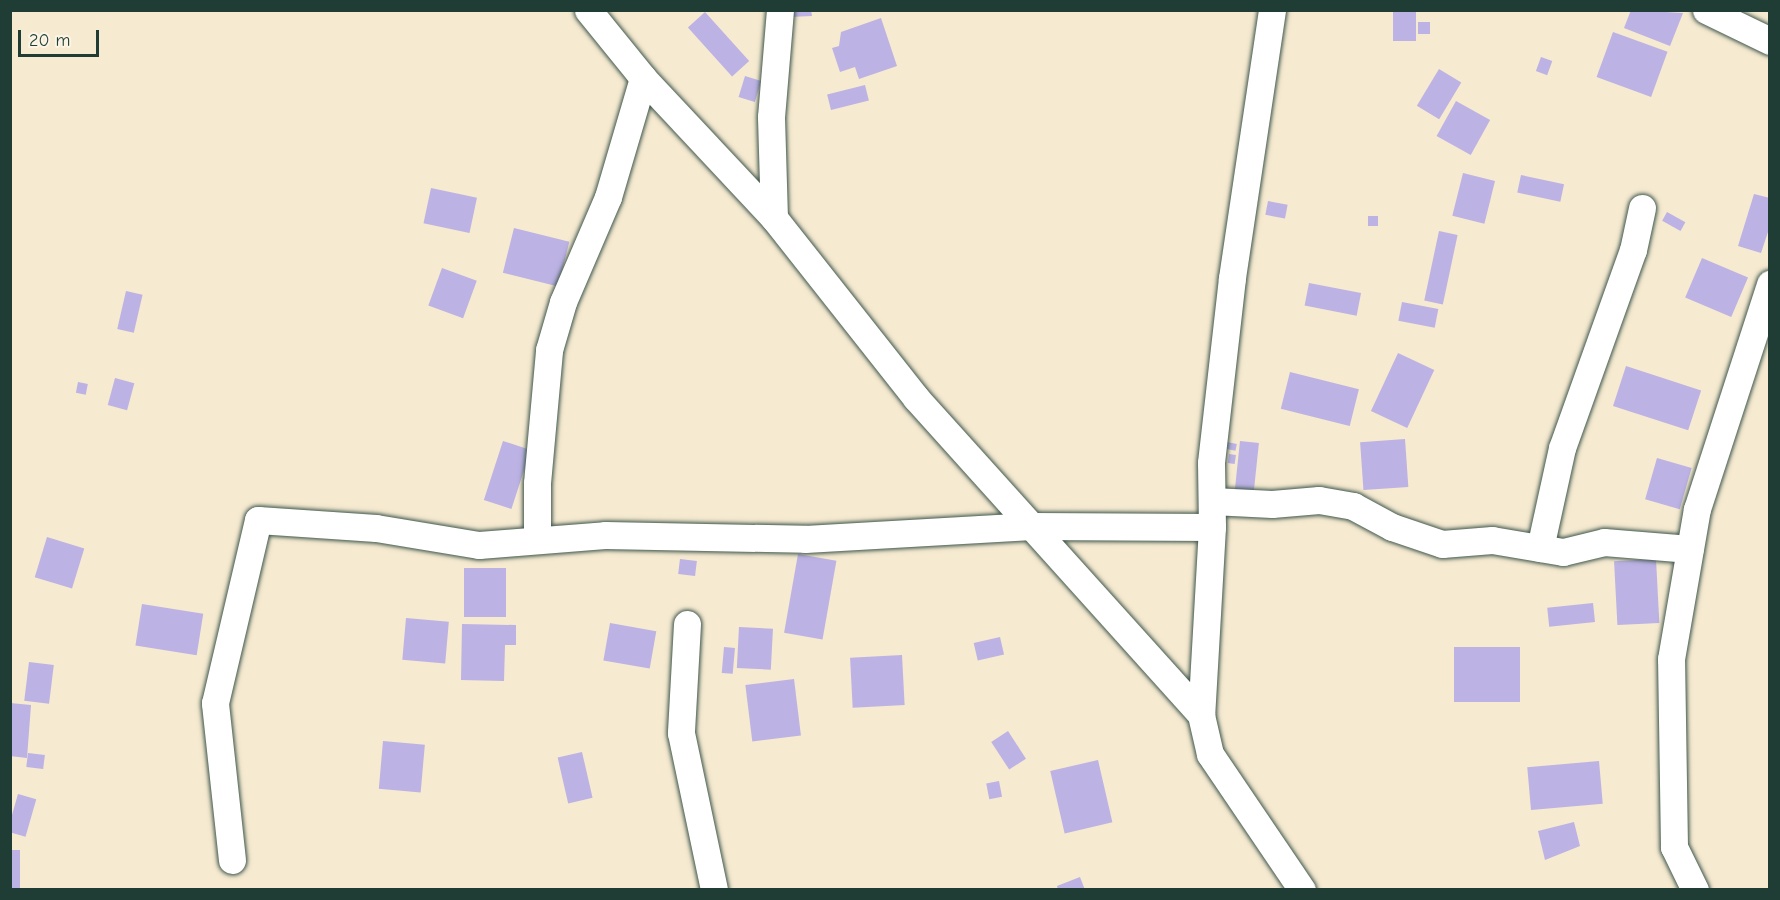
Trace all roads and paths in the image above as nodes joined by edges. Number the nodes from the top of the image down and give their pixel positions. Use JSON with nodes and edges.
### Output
{"nodes":[{"id":1,"x":588,"y":10,"type":"edge"},
{"id":2,"x":780,"y":10,"type":"edge"},
{"id":3,"x":1272,"y":10,"type":"edge"},
{"id":4,"x":1706,"y":10,"type":"edge"},
{"id":5,"x":1770,"y":41,"type":"edge"},
{"id":6,"x":643,"y":78,"type":"junction"},
{"id":7,"x":1642,"y":208,"type":"dead end"},
{"id":8,"x":774,"y":218,"type":"junction"},
{"id":9,"x":1770,"y":284,"type":"edge"},
{"id":10,"x":1212,"y":514,"type":"junction"},
{"id":11,"x":1032,"y":526,"type":"junction"},
{"id":12,"x":537,"y":538,"type":"junction"},
{"id":13,"x":1540,"y":548,"type":"junction"},
{"id":14,"x":1690,"y":549,"type":"junction"},
{"id":15,"x":687,"y":624,"type":"dead end"},
{"id":16,"x":1201,"y":715,"type":"junction"},
{"id":17,"x":232,"y":860,"type":"dead end"},
{"id":18,"x":714,"y":890,"type":"edge"},
{"id":19,"x":1302,"y":890,"type":"edge"},
{"id":20,"x":1695,"y":890,"type":"edge"}],
"edges":[{"from":1,"to":6,"type":"street"},
{"from":2,"to":8,"type":"street"},
{"from":3,"to":10,"type":"street"},
{"from":4,"to":5,"type":"street"},
{"from":6,"to":8,"type":"street"},
{"from":6,"to":12,"type":"street"},
{"from":7,"to":13,"type":"street"},
{"from":8,"to":11,"type":"street"},
{"from":9,"to":14,"type":"street"},
{"from":10,"to":11,"type":"street"},
{"from":10,"to":13,"type":"street"},
{"from":10,"to":16,"type":"street"},
{"from":11,"to":12,"type":"street"},
{"from":11,"to":16,"type":"street"},
{"from":12,"to":17,"type":"street"},
{"from":13,"to":14,"type":"street"},
{"from":14,"to":20,"type":"street"},
{"from":15,"to":18,"type":"street"},
{"from":16,"to":19,"type":"street"}]}
